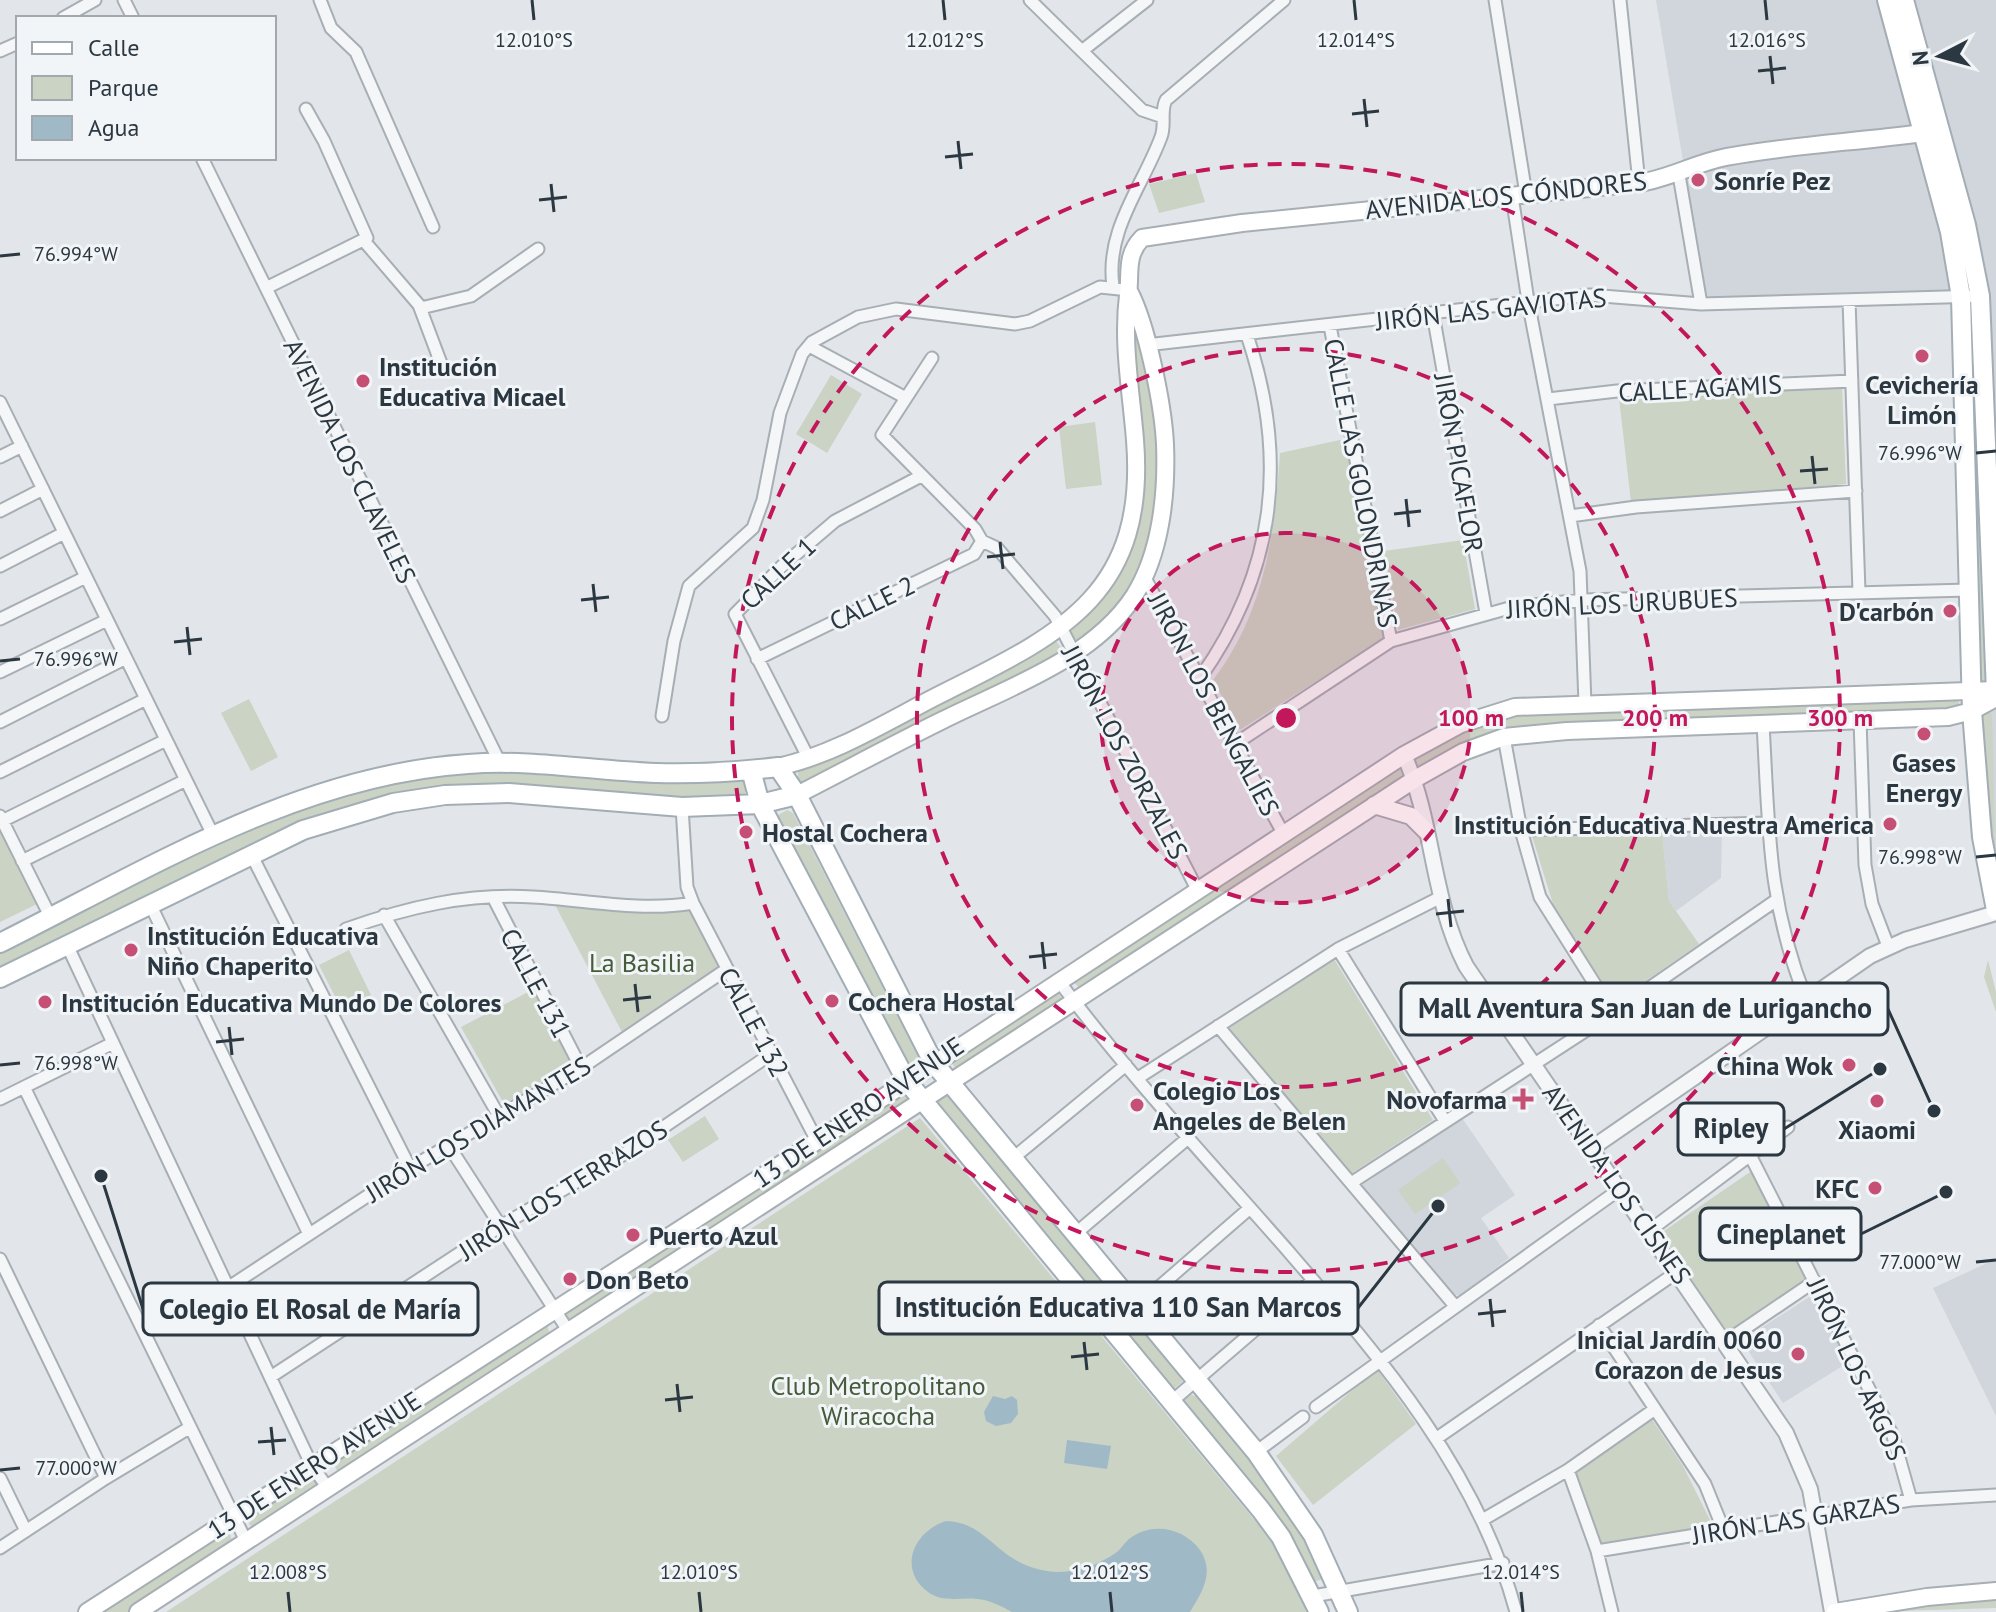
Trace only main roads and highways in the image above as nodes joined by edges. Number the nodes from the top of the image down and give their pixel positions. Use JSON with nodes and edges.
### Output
{"nodes":[{"id":1,"x":1887,"y":0,"type":"edge"},
{"id":2,"x":1904,"y":0,"type":"edge"},
{"id":3,"x":1922,"y":133,"type":"junction"},
{"id":4,"x":1121,"y":288,"type":"junction"},
{"id":5,"x":1971,"y":296,"type":"junction"},
{"id":6,"x":1996,"y":691,"type":"edge"},
{"id":7,"x":1971,"y":692,"type":"junction"},
{"id":8,"x":1996,"y":698,"type":"edge"},
{"id":9,"x":1972,"y":711,"type":"junction"},
{"id":10,"x":778,"y":767,"type":"junction"},
{"id":11,"x":751,"y":770,"type":"junction"},
{"id":12,"x":797,"y":795,"type":"junction"},
{"id":13,"x":760,"y":804,"type":"junction"},
{"id":14,"x":1374,"y":805,"type":"junction"},
{"id":15,"x":1426,"y":831,"type":"road end"},
{"id":16,"x":1996,"y":911,"type":"edge"},
{"id":17,"x":0,"y":943,"type":"edge"},
{"id":18,"x":0,"y":978,"type":"edge"},
{"id":19,"x":933,"y":1062,"type":"junction"},
{"id":20,"x":906,"y":1080,"type":"junction"},
{"id":21,"x":950,"y":1084,"type":"junction"},
{"id":22,"x":922,"y":1103,"type":"junction"},
{"id":23,"x":1996,"y":1591,"type":"edge"},
{"id":24,"x":1316,"y":1604,"type":"edge"},
{"id":25,"x":87,"y":1612,"type":"edge"},
{"id":26,"x":138,"y":1612,"type":"edge"},
{"id":27,"x":1348,"y":1612,"type":"edge"},
{"id":28,"x":1833,"y":1612,"type":"edge"}],
"edges":[{"from":1,"to":3,"type":"main road"},
{"from":2,"to":5,"type":"main road"},
{"from":3,"to":4,"type":"main road","name":"AVENIDA LOS CÓNDORES"},
{"from":3,"to":5,"type":"main road"},
{"from":4,"to":10,"type":"main road","name":"AVENIDA LOS CÓNDORES"},
{"from":4,"to":12,"type":"main road"},
{"from":5,"to":6,"type":"main road"},
{"from":5,"to":7,"type":"main road"},
{"from":6,"to":7,"type":"main road","name":"13 DE ENERO AVENUE"},
{"from":7,"to":9,"type":"main road"},
{"from":7,"to":19,"type":"main road","name":"13 DE ENERO AVENUE"},
{"from":8,"to":9,"type":"main road","name":"13 DE ENERO AVENUE"},
{"from":9,"to":14,"type":"main road","name":"13 DE ENERO AVENUE"},
{"from":9,"to":16,"type":"main road"},
{"from":10,"to":11,"type":"main road"},
{"from":10,"to":12,"type":"main road"},
{"from":11,"to":13,"type":"main road"},
{"from":11,"to":17,"type":"main road"},
{"from":12,"to":13,"type":"main road"},
{"from":12,"to":19,"type":"main road"},
{"from":13,"to":18,"type":"main road"},
{"from":13,"to":20,"type":"main road"},
{"from":14,"to":15,"type":"main road"},
{"from":14,"to":21,"type":"main road","name":"13 DE ENERO AVENUE"},
{"from":19,"to":20,"type":"main road","name":"13 DE ENERO AVENUE"},
{"from":19,"to":21,"type":"main road"},
{"from":20,"to":22,"type":"main road"},
{"from":20,"to":25,"type":"main road","name":"13 DE ENERO AVENUE"},
{"from":21,"to":22,"type":"main road","name":"13 DE ENERO AVENUE"},
{"from":21,"to":27,"type":"main road"},
{"from":22,"to":24,"type":"main road"},
{"from":22,"to":26,"type":"main road","name":"13 DE ENERO AVENUE"},
{"from":23,"to":28,"type":"main road"}]}
